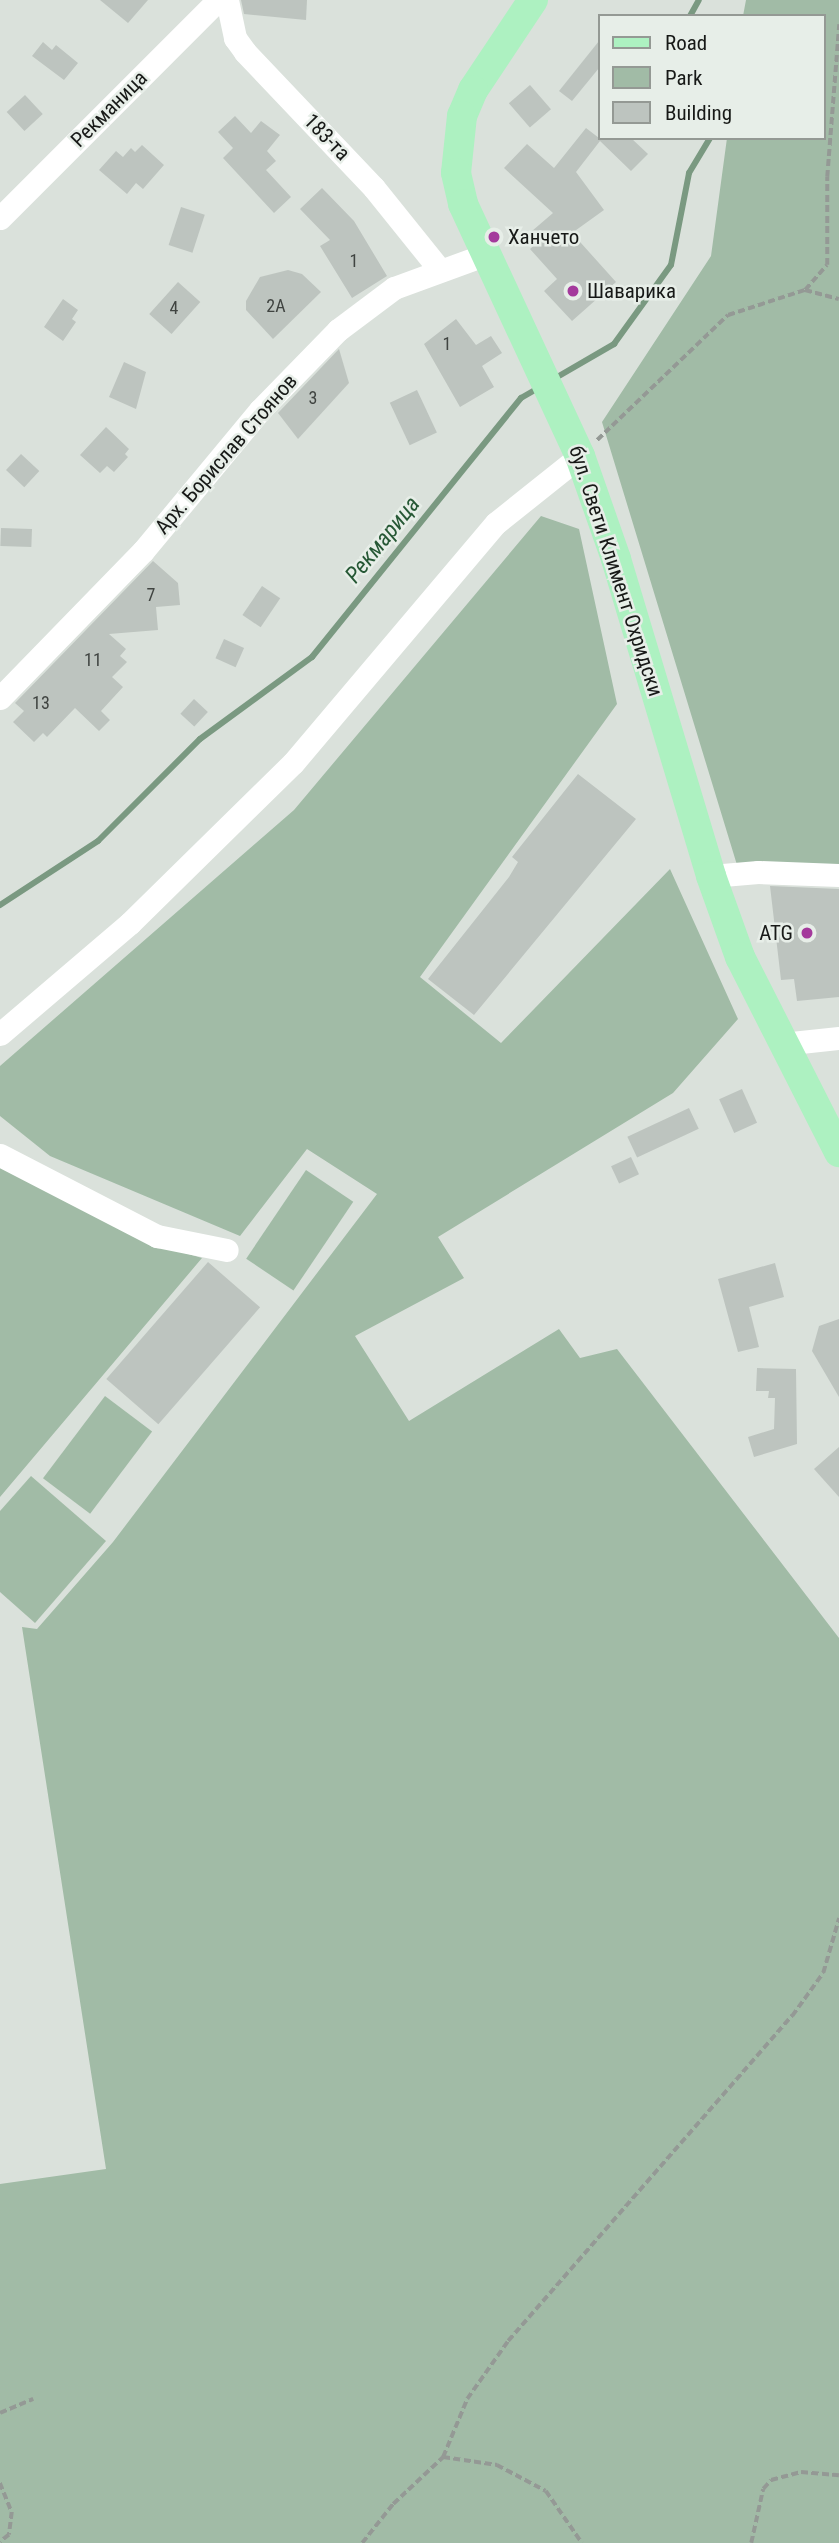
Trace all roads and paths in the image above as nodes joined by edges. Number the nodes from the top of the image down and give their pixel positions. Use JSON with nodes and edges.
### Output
{"nodes":[{"id":1,"x":218,"y":0,"type":"edge"},
{"id":2,"x":227,"y":0,"type":"edge"},
{"id":3,"x":533,"y":0,"type":"edge"},
{"id":4,"x":839,"y":24,"type":"edge"},
{"id":5,"x":0,"y":218,"type":"edge"},
{"id":6,"x":484,"y":255,"type":"junction"},
{"id":7,"x":440,"y":270,"type":"junction"},
{"id":8,"x":805,"y":290,"type":"junction"},
{"id":9,"x":839,"y":299,"type":"edge"},
{"id":10,"x":577,"y":448,"type":"junction"},
{"id":11,"x":0,"y":698,"type":"edge"},
{"id":12,"x":839,"y":875,"type":"edge"},
{"id":13,"x":710,"y":876,"type":"junction"},
{"id":14,"x":0,"y":1034,"type":"edge"},
{"id":15,"x":839,"y":1038,"type":"edge"},
{"id":16,"x":782,"y":1044,"type":"junction"},
{"id":17,"x":839,"y":1152,"type":"edge"},
{"id":18,"x":0,"y":1155,"type":"edge"},
{"id":19,"x":227,"y":1250,"type":"dead end"},
{"id":20,"x":839,"y":1919,"type":"edge"},
{"id":21,"x":33,"y":2399,"type":"dead end"},
{"id":22,"x":0,"y":2413,"type":"edge"},
{"id":23,"x":443,"y":2457,"type":"junction"},
{"id":24,"x":839,"y":2475,"type":"edge"},
{"id":25,"x":0,"y":2483,"type":"edge"},
{"id":26,"x":0,"y":2542,"type":"edge"},
{"id":27,"x":362,"y":2543,"type":"edge"},
{"id":28,"x":582,"y":2543,"type":"edge"},
{"id":29,"x":751,"y":2543,"type":"edge"}],
"edges":[{"from":1,"to":5,"type":"street","name":"Рекманица"},
{"from":2,"to":7,"type":"street","name":"183-та"},
{"from":3,"to":6,"type":"main road","name":"бул. Свети Климент Охридски"},
{"from":4,"to":8,"type":"path"},
{"from":6,"to":7,"type":"street","name":"Арх. Борислав Стоянов"},
{"from":6,"to":10,"type":"main road","name":"бул. Свети Климент Охридски"},
{"from":7,"to":11,"type":"street","name":"Арх. Борислав Стоянов"},
{"from":8,"to":9,"type":"path"},
{"from":8,"to":10,"type":"path"},
{"from":10,"to":13,"type":"main road","name":"бул. Свети Климент Охридски"},
{"from":10,"to":14,"type":"street"},
{"from":12,"to":13,"type":"street"},
{"from":13,"to":16,"type":"main road","name":"бул. Свети Климент Охридски"},
{"from":15,"to":16,"type":"street"},
{"from":16,"to":17,"type":"main road","name":"бул. Свети Климент Охридски"},
{"from":18,"to":19,"type":"street"},
{"from":20,"to":23,"type":"path"},
{"from":21,"to":22,"type":"path"},
{"from":23,"to":27,"type":"path"},
{"from":23,"to":28,"type":"path"},
{"from":24,"to":29,"type":"path"},
{"from":25,"to":26,"type":"path"}]}
